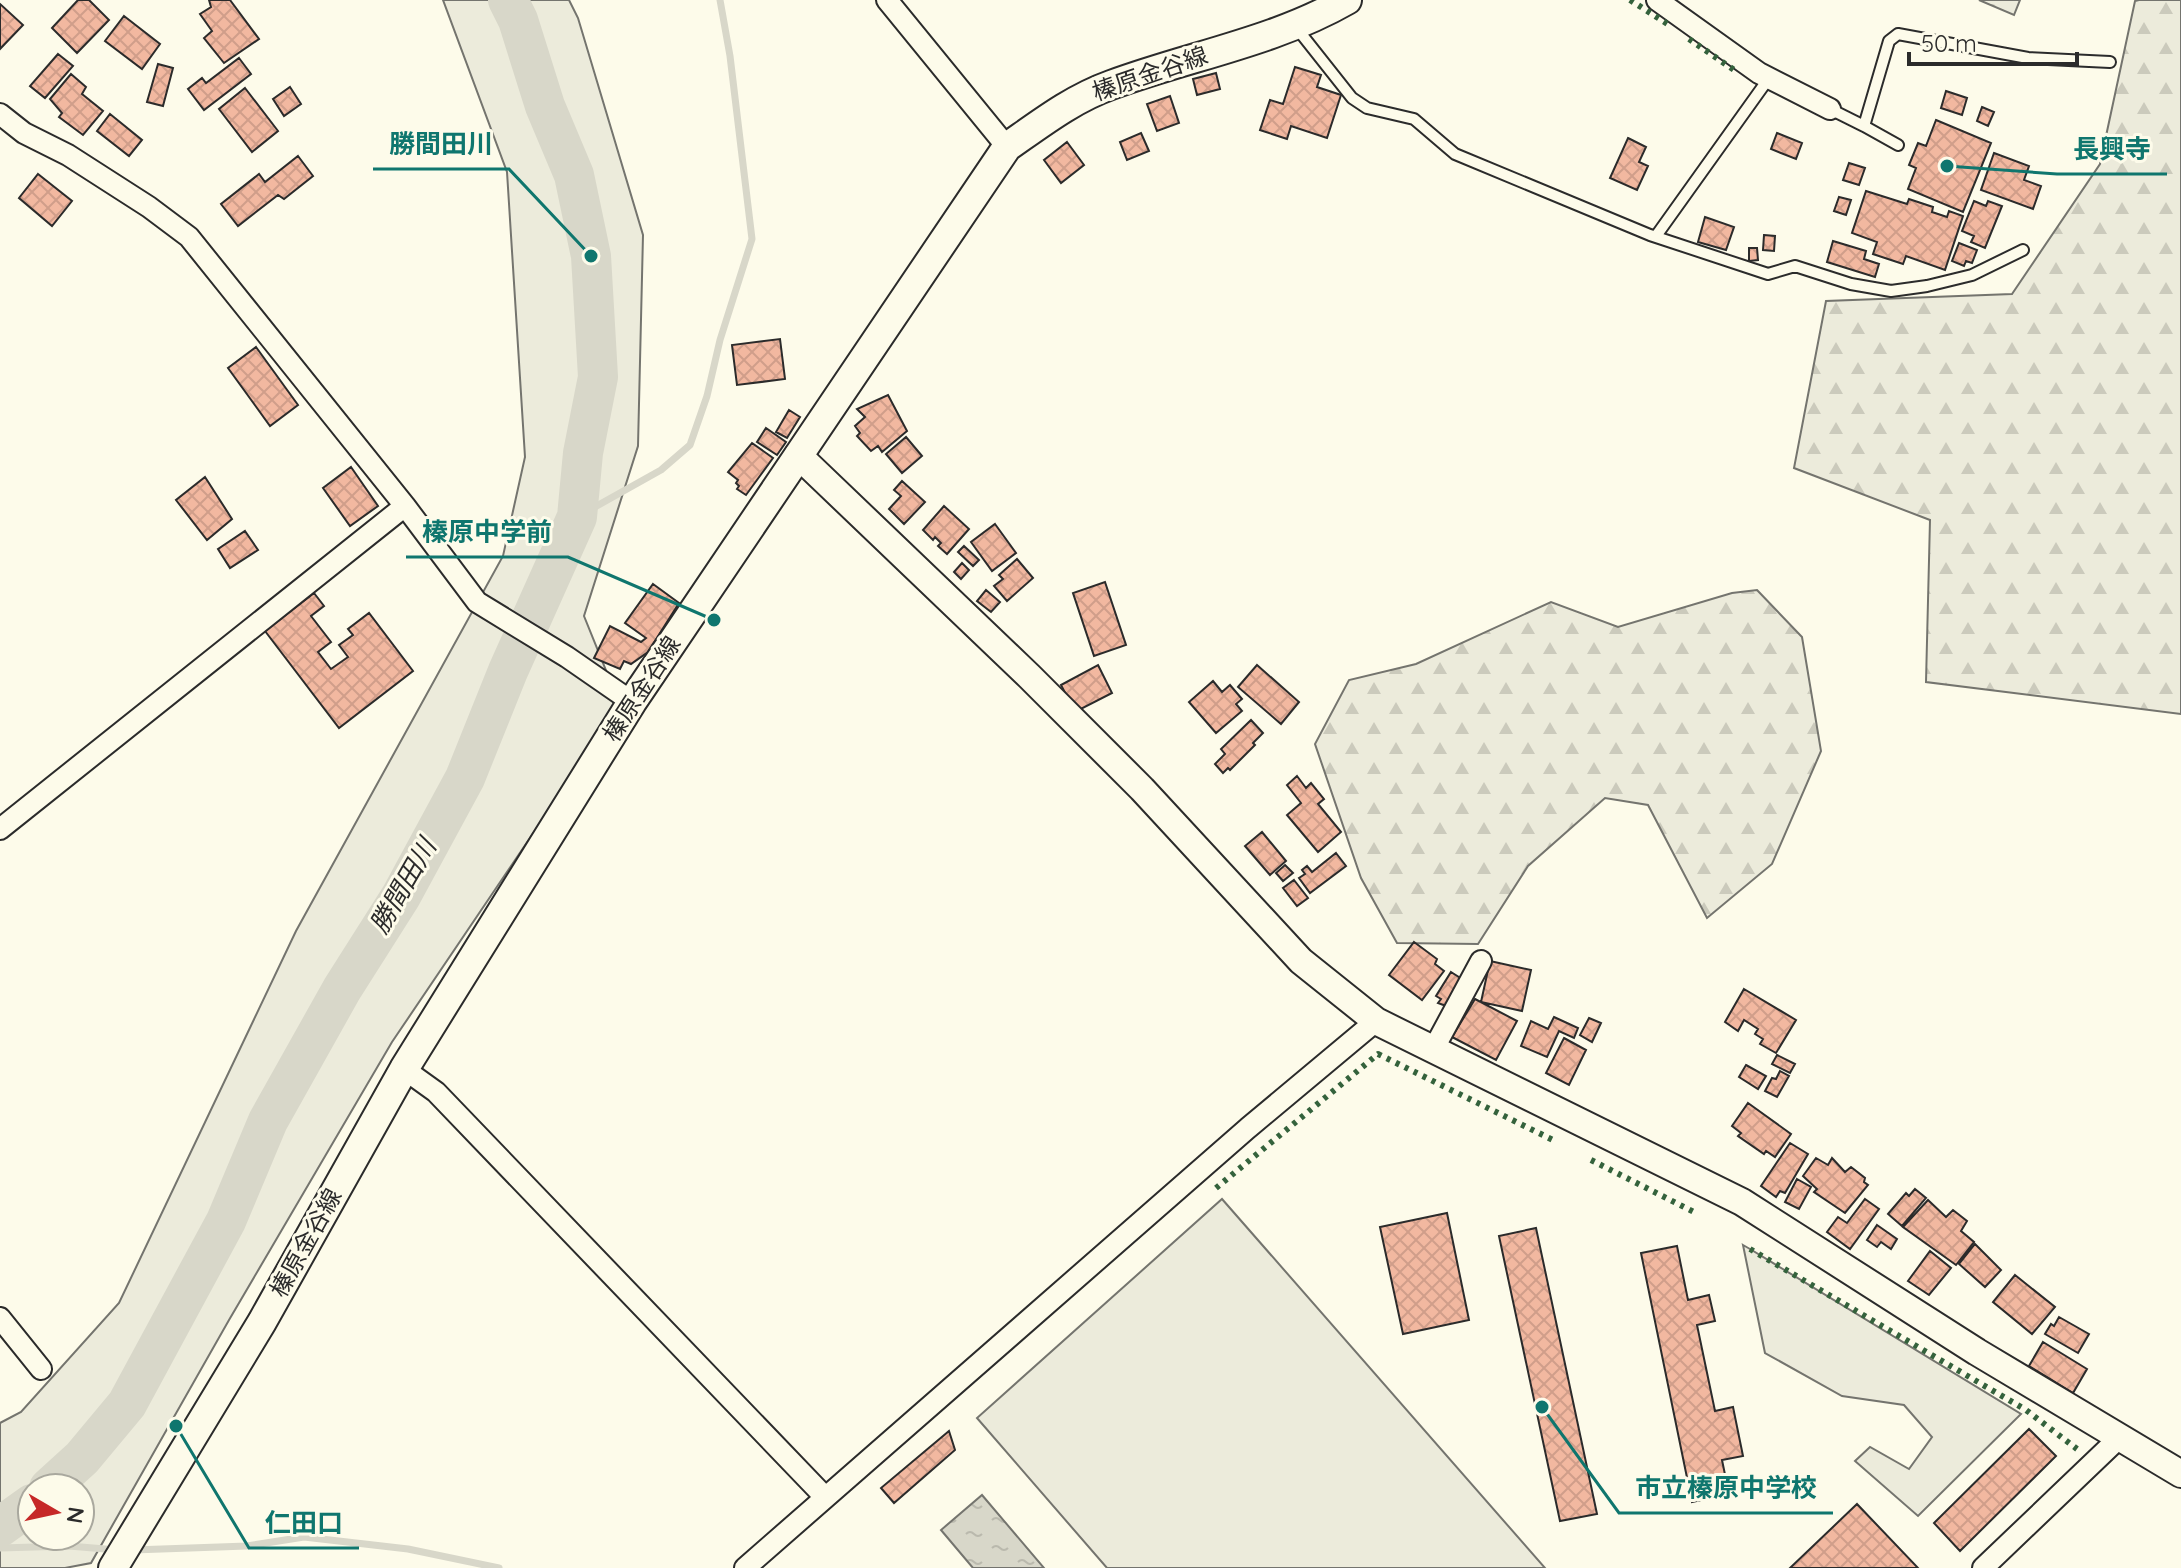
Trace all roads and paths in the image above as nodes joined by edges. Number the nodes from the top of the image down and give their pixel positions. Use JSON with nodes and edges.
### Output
{"nodes":[{"id":1,"x":887,"y":0,"type":"edge"},
{"id":2,"x":1347,"y":0,"type":"edge"},
{"id":3,"x":1657,"y":0,"type":"edge"},
{"id":4,"x":1294,"y":24,"type":"junction"},
{"id":5,"x":2110,"y":62,"type":"dead end"},
{"id":6,"x":1769,"y":78,"type":"junction"},
{"id":7,"x":1830,"y":109,"type":"joint"},
{"id":8,"x":0,"y":114,"type":"edge"},
{"id":9,"x":1864,"y":126,"type":"junction"},
{"id":10,"x":1898,"y":145,"type":"dead end"},
{"id":11,"x":1007,"y":147,"type":"junction"},
{"id":12,"x":1656,"y":236,"type":"junction"},
{"id":13,"x":2023,"y":250,"type":"dead end"},
{"id":14,"x":798,"y":455,"type":"junction"},
{"id":15,"x":405,"y":506,"type":"junction"},
{"id":16,"x":632,"y":702,"type":"junction"},
{"id":17,"x":0,"y":829,"type":"edge"},
{"id":18,"x":1481,"y":961,"type":"dead end"},
{"id":19,"x":1376,"y":1021,"type":"junction"},
{"id":20,"x":1433,"y":1050,"type":"junction"},
{"id":21,"x":404,"y":1069,"type":"junction"},
{"id":22,"x":0,"y":1318,"type":"edge"},
{"id":23,"x":41,"y":1369,"type":"dead end"},
{"id":24,"x":2120,"y":1437,"type":"junction"},
{"id":25,"x":2181,"y":1474,"type":"edge"},
{"id":26,"x":824,"y":1496,"type":"junction"},
{"id":27,"x":114,"y":1566,"type":"edge"},
{"id":28,"x":745,"y":1568,"type":"edge"},
{"id":29,"x":1983,"y":1568,"type":"edge"}],
"edges":[{"from":1,"to":11,"type":"street"},
{"from":2,"to":4,"type":"main road","name":"榛原金谷線"},
{"from":3,"to":6,"type":"street"},
{"from":4,"to":11,"type":"main road","name":"榛原金谷線"},
{"from":4,"to":12,"type":"lane"},
{"from":5,"to":9,"type":"lane"},
{"from":6,"to":7,"type":"street"},
{"from":6,"to":12,"type":"lane"},
{"from":7,"to":9,"type":"lane"},
{"from":8,"to":15,"type":"street"},
{"from":9,"to":10,"type":"lane"},
{"from":11,"to":14,"type":"main road","name":"榛原金谷線"},
{"from":12,"to":13,"type":"lane"},
{"from":14,"to":16,"type":"main road","name":"榛原金谷線"},
{"from":14,"to":19,"type":"street"},
{"from":15,"to":16,"type":"street"},
{"from":15,"to":17,"type":"street"},
{"from":16,"to":21,"type":"main road","name":"榛原金谷線"},
{"from":18,"to":20,"type":"street"},
{"from":19,"to":20,"type":"street"},
{"from":19,"to":26,"type":"street"},
{"from":20,"to":24,"type":"street"},
{"from":21,"to":26,"type":"street"},
{"from":21,"to":27,"type":"main road","name":"榛原金谷線"},
{"from":22,"to":23,"type":"street"},
{"from":24,"to":25,"type":"street"},
{"from":24,"to":29,"type":"street"},
{"from":26,"to":28,"type":"street"}]}
